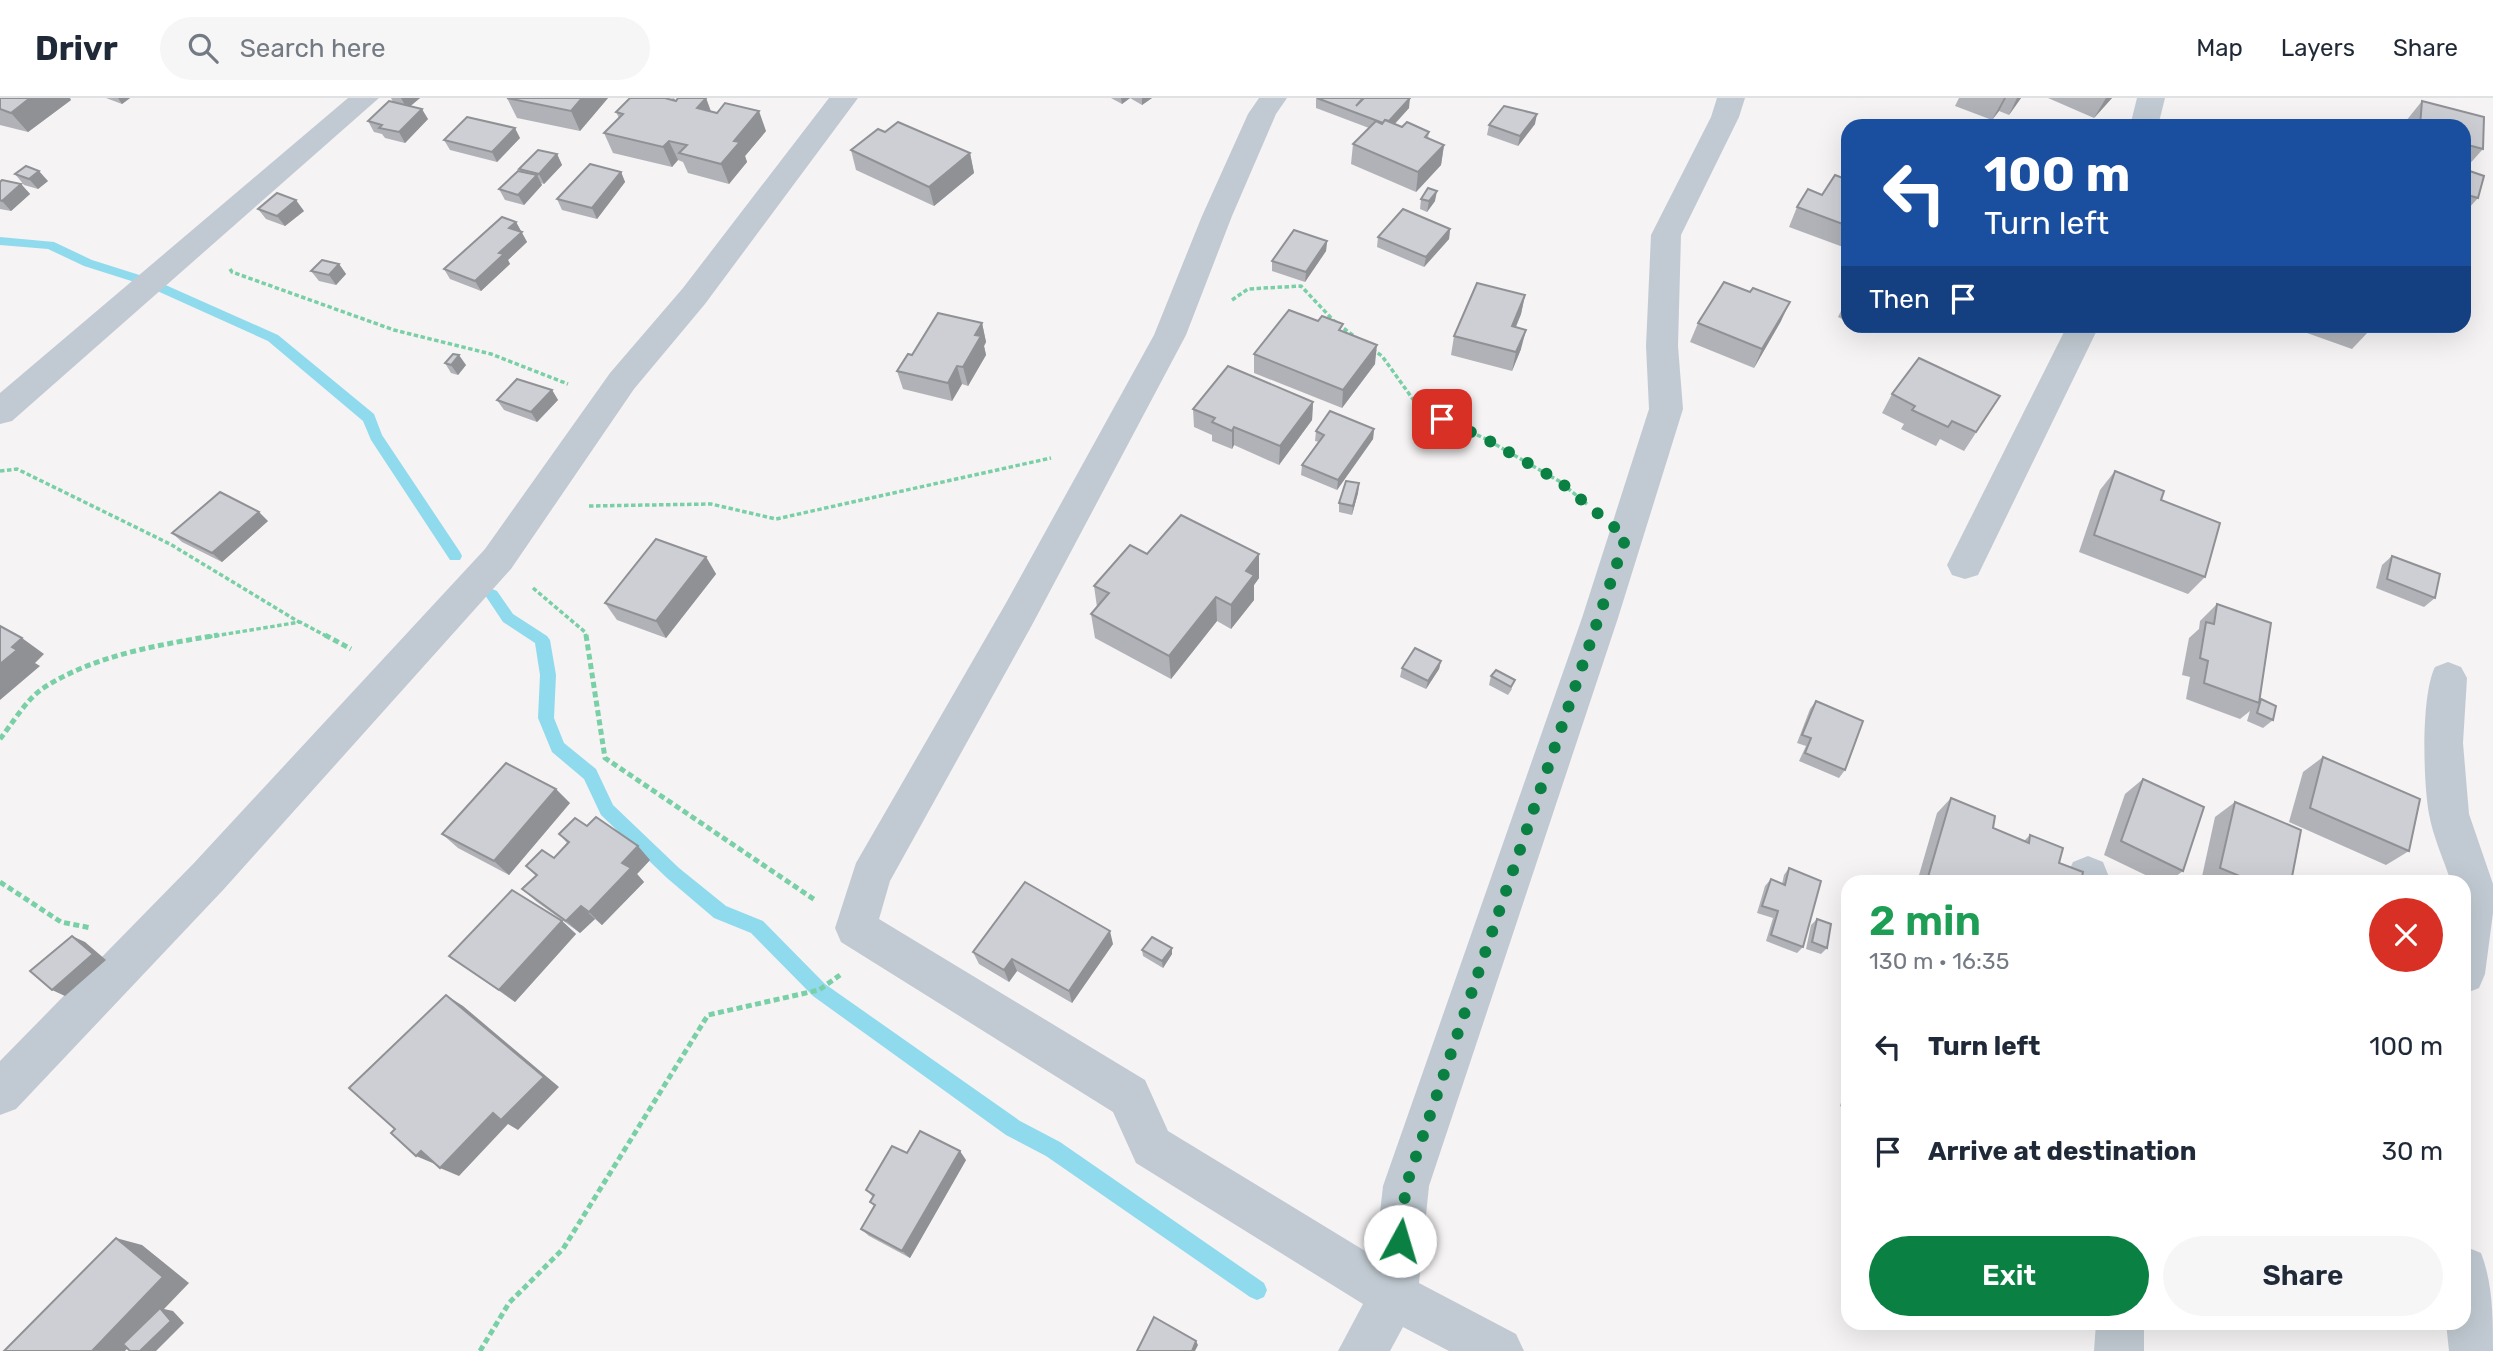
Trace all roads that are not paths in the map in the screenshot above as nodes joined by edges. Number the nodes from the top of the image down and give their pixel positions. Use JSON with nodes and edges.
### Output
{"nodes":[{"id":1,"x":365,"y":98,"type":"edge"},
{"id":2,"x":844,"y":98,"type":"edge"},
{"id":3,"x":1273,"y":98,"type":"edge"},
{"id":4,"x":1731,"y":98,"type":"edge"},
{"id":5,"x":2151,"y":98,"type":"edge"},
{"id":6,"x":2146,"y":119,"type":"edge"},
{"id":7,"x":2080,"y":333,"type":"edge"},
{"id":8,"x":0,"y":412,"type":"edge"},
{"id":9,"x":1965,"y":565,"type":"dead end"},
{"id":10,"x":2448,"y":678,"type":"dead end"},
{"id":11,"x":2469,"y":875,"type":"edge"},
{"id":12,"x":2471,"y":880,"type":"edge"},
{"id":13,"x":2471,"y":922,"type":"edge"},
{"id":14,"x":0,"y":1093,"type":"edge"},
{"id":15,"x":1394,"y":1296,"type":"junction"},
{"id":16,"x":2471,"y":1327,"type":"edge"},
{"id":17,"x":2120,"y":1330,"type":"edge"},
{"id":18,"x":1363,"y":1351,"type":"edge"},
{"id":19,"x":1499,"y":1351,"type":"edge"},
{"id":20,"x":2119,"y":1351,"type":"edge"},
{"id":21,"x":2474,"y":1351,"type":"edge"}],
"edges":[{"from":1,"to":8,"type":"street"},
{"from":2,"to":14,"type":"street"},
{"from":3,"to":15,"type":"street"},
{"from":4,"to":15,"type":"street"},
{"from":5,"to":6,"type":"street"},
{"from":7,"to":9,"type":"street"},
{"from":10,"to":11,"type":"street"},
{"from":12,"to":13,"type":"street"},
{"from":15,"to":18,"type":"street"},
{"from":15,"to":19,"type":"street"},
{"from":16,"to":21,"type":"street"},
{"from":17,"to":20,"type":"street"}]}
